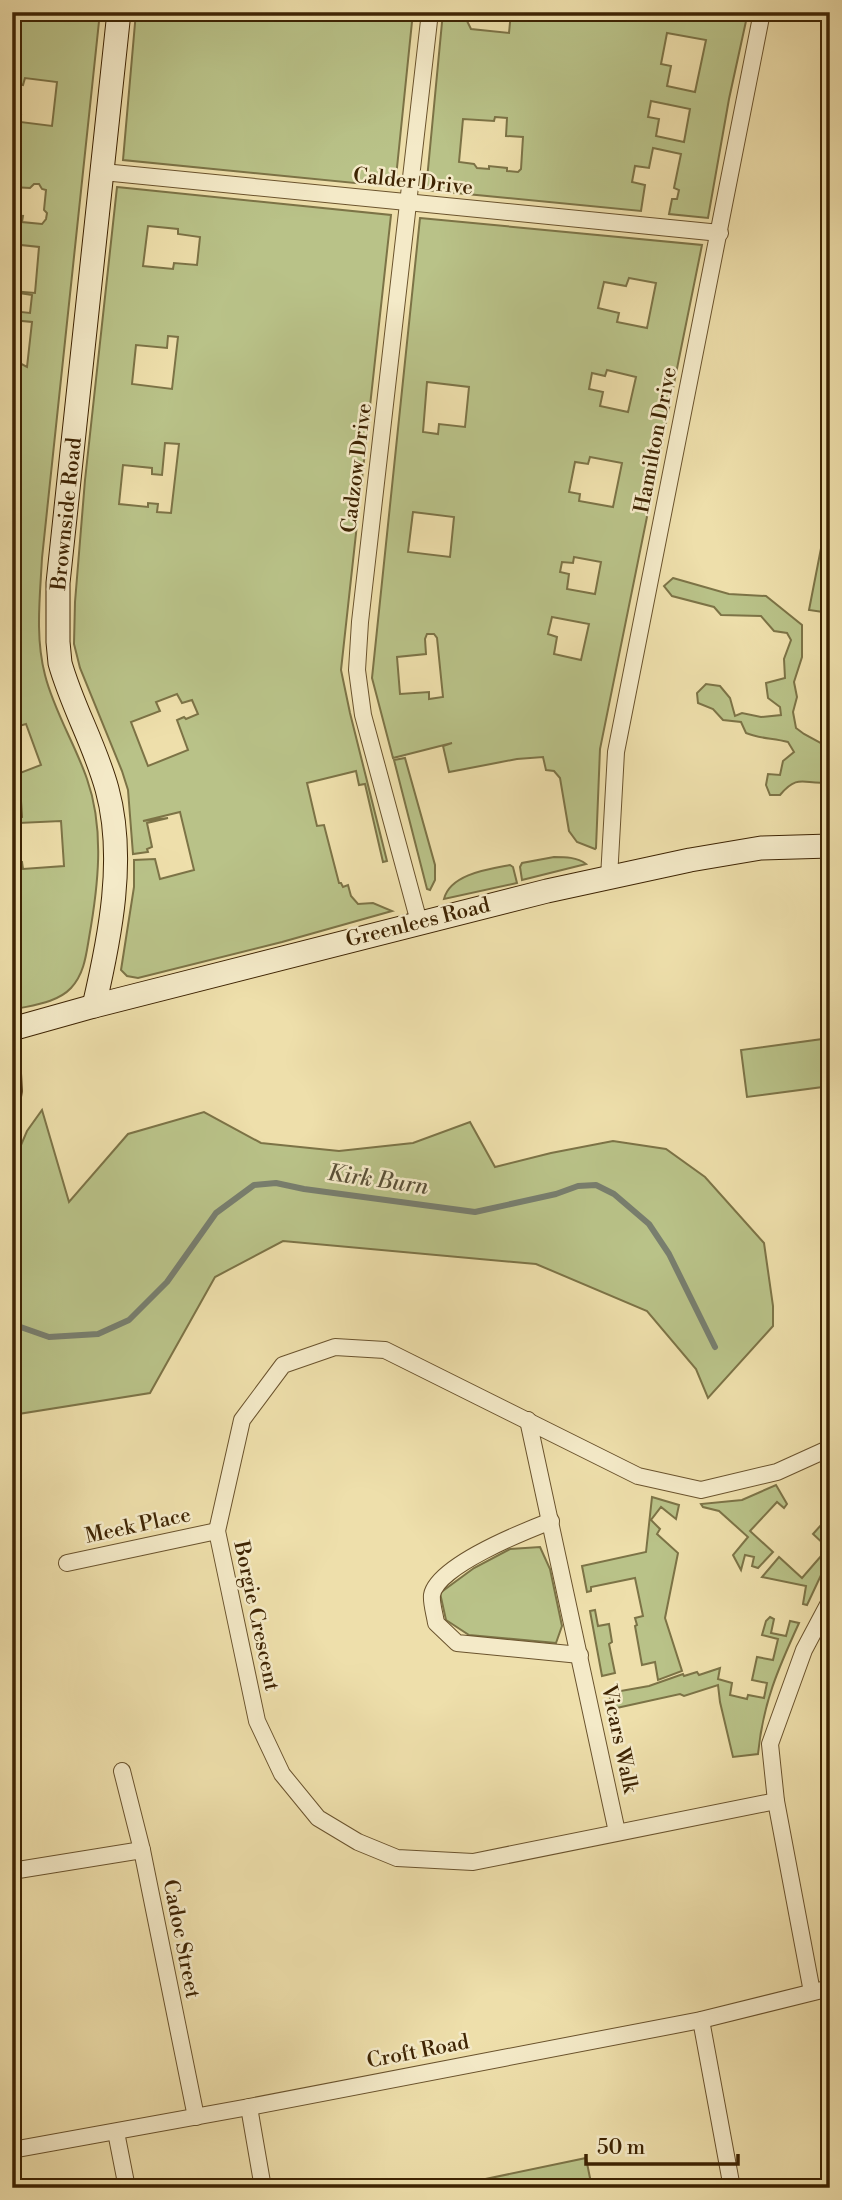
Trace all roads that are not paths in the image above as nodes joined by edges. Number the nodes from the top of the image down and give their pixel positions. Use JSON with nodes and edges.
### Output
{"nodes":[{"id":1,"x":119,"y":12,"type":"edge"},
{"id":2,"x":430,"y":12,"type":"edge"},
{"id":3,"x":762,"y":12,"type":"edge"},
{"id":4,"x":103,"y":172,"type":"junction"},
{"id":5,"x":409,"y":202,"type":"junction"},
{"id":6,"x":720,"y":233,"type":"junction"},
{"id":7,"x":830,"y":846,"type":"edge"},
{"id":8,"x":610,"y":878,"type":"junction"},
{"id":9,"x":419,"y":922,"type":"junction"},
{"id":10,"x":94,"y":1006,"type":"junction"},
{"id":11,"x":12,"y":1030,"type":"edge"},
{"id":12,"x":12,"y":1056,"type":"edge"},
{"id":13,"x":12,"y":1102,"type":"edge"},
{"id":14,"x":528,"y":1420,"type":"junction"},
{"id":15,"x":830,"y":1448,"type":"edge"},
{"id":16,"x":551,"y":1521,"type":"junction"},
{"id":17,"x":217,"y":1531,"type":"junction"},
{"id":18,"x":67,"y":1563,"type":"dead end"},
{"id":19,"x":830,"y":1601,"type":"edge"},
{"id":20,"x":580,"y":1655,"type":"junction"},
{"id":21,"x":122,"y":1771,"type":"dead end"},
{"id":22,"x":776,"y":1801,"type":"junction"},
{"id":23,"x":617,"y":1832,"type":"junction"},
{"id":24,"x":142,"y":1850,"type":"junction"},
{"id":25,"x":12,"y":1871,"type":"edge"},
{"id":26,"x":830,"y":1989,"type":"edge"},
{"id":27,"x":812,"y":1992,"type":"junction"},
{"id":28,"x":701,"y":2020,"type":"junction"},
{"id":29,"x":249,"y":2107,"type":"junction"},
{"id":30,"x":196,"y":2117,"type":"junction"},
{"id":31,"x":116,"y":2132,"type":"junction"},
{"id":32,"x":12,"y":2150,"type":"edge"},
{"id":33,"x":127,"y":2188,"type":"edge"},
{"id":34,"x":263,"y":2188,"type":"edge"},
{"id":35,"x":732,"y":2188,"type":"edge"}],
"edges":[{"from":1,"to":4,"type":"street","name":"Brownside Road"},
{"from":2,"to":5,"type":"street","name":"Cadzow Drive"},
{"from":3,"to":6,"type":"street","name":"Hamilton Drive"},
{"from":4,"to":5,"type":"street","name":"Calder Drive"},
{"from":4,"to":10,"type":"street","name":"Brownside Road"},
{"from":5,"to":6,"type":"street","name":"Calder Drive"},
{"from":5,"to":9,"type":"street","name":"Cadzow Drive"},
{"from":6,"to":8,"type":"street","name":"Hamilton Drive"},
{"from":7,"to":8,"type":"street","name":"Greenlees Road"},
{"from":8,"to":9,"type":"street","name":"Greenlees Road"},
{"from":9,"to":10,"type":"street","name":"Greenlees Road"},
{"from":10,"to":11,"type":"street","name":"Greenlees Road"},
{"from":12,"to":13,"type":"street"},
{"from":14,"to":15,"type":"street","name":"Borgie Crescent"},
{"from":14,"to":16,"type":"street","name":"Vicars Walk"},
{"from":14,"to":17,"type":"street","name":"Borgie Crescent"},
{"from":16,"to":20,"type":"street","name":"Vicars Walk"},
{"from":16,"to":20,"type":"street"},
{"from":17,"to":18,"type":"street","name":"Meek Place"},
{"from":17,"to":23,"type":"street","name":"Borgie Crescent"},
{"from":19,"to":22,"type":"street"},
{"from":20,"to":23,"type":"street","name":"Vicars Walk"},
{"from":21,"to":24,"type":"street","name":"Cadoc Street"},
{"from":22,"to":23,"type":"street","name":"Borgie Crescent"},
{"from":22,"to":27,"type":"street"},
{"from":24,"to":25,"type":"street"},
{"from":24,"to":30,"type":"street","name":"Cadoc Street"},
{"from":26,"to":27,"type":"street","name":"Croft Road"},
{"from":27,"to":28,"type":"street","name":"Croft Road"},
{"from":28,"to":29,"type":"street","name":"Croft Road"},
{"from":28,"to":35,"type":"street"},
{"from":29,"to":30,"type":"street","name":"Croft Road"},
{"from":29,"to":34,"type":"street"},
{"from":30,"to":31,"type":"street","name":"Croft Road"},
{"from":31,"to":32,"type":"street","name":"Croft Road"},
{"from":31,"to":33,"type":"street"}]}
